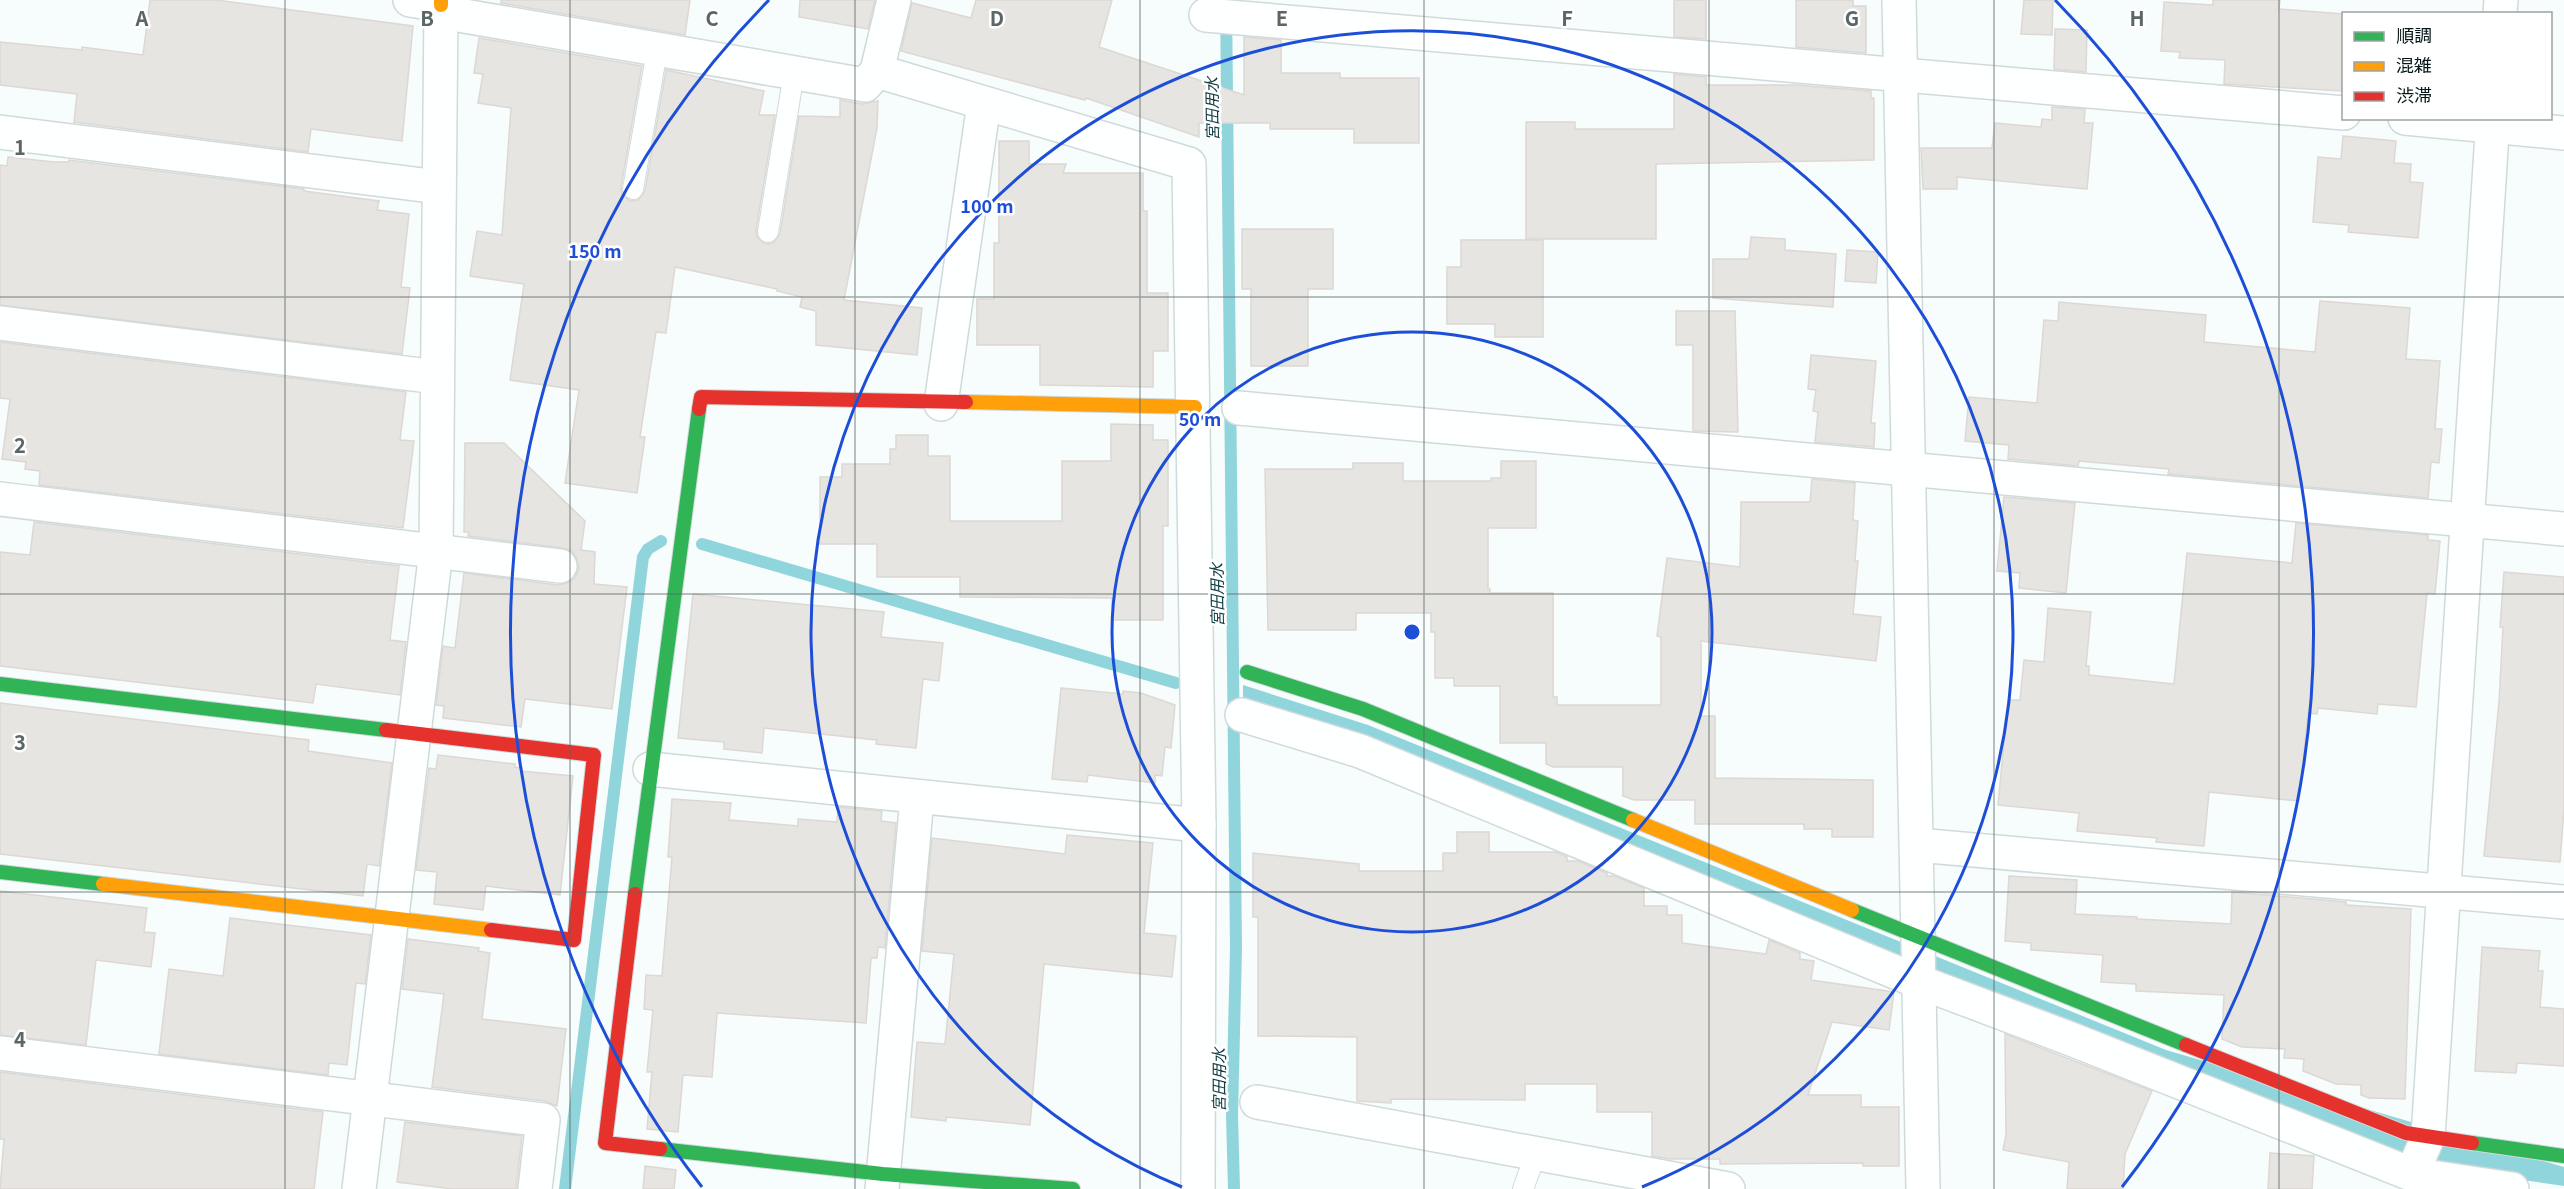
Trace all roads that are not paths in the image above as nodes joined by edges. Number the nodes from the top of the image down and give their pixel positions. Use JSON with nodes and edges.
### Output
{"nodes":[{"id":1,"x":894,"y":0,"type":"edge"},
{"id":2,"x":1899,"y":0,"type":"edge"},
{"id":3,"x":433,"y":4,"type":"edge"},
{"id":4,"x":1220,"y":16,"type":"dead end"},
{"id":5,"x":657,"y":51,"type":"junction"},
{"id":6,"x":877,"y":71,"type":"junction"},
{"id":7,"x":794,"y":74,"type":"junction"},
{"id":8,"x":1900,"y":75,"type":"junction"},
{"id":9,"x":984,"y":104,"type":"junction"},
{"id":10,"x":2342,"y":113,"type":"edge"},
{"id":11,"x":2449,"y":120,"type":"edge"},
{"id":12,"x":2493,"y":122,"type":"edge"},
{"id":13,"x":0,"y":132,"type":"edge"},
{"id":14,"x":2564,"y":133,"type":"edge"},
{"id":15,"x":439,"y":188,"type":"junction"},
{"id":16,"x":633,"y":189,"type":"dead end"},
{"id":17,"x":768,"y":232,"type":"dead end"},
{"id":18,"x":0,"y":323,"type":"edge"},
{"id":19,"x":437,"y":377,"type":"junction"},
{"id":20,"x":941,"y":404,"type":"junction"},
{"id":21,"x":1195,"y":408,"type":"junction"},
{"id":22,"x":1239,"y":408,"type":"dead end"},
{"id":23,"x":1909,"y":468,"type":"junction"},
{"id":24,"x":0,"y":499,"type":"edge"},
{"id":25,"x":2467,"y":520,"type":"junction"},
{"id":26,"x":2564,"y":529,"type":"edge"},
{"id":27,"x":435,"y":552,"type":"junction"},
{"id":28,"x":560,"y":566,"type":"dead end"},
{"id":29,"x":1246,"y":672,"type":"dead end"},
{"id":30,"x":0,"y":684,"type":"edge"},
{"id":31,"x":1242,"y":716,"type":"dead end"},
{"id":32,"x":414,"y":734,"type":"junction"},
{"id":33,"x":650,"y":769,"type":"junction"},
{"id":34,"x":917,"y":798,"type":"junction"},
{"id":35,"x":1199,"y":825,"type":"junction"},
{"id":36,"x":1917,"y":845,"type":"junction"},
{"id":37,"x":0,"y":872,"type":"edge"},
{"id":38,"x":2444,"y":891,"type":"junction"},
{"id":39,"x":2564,"y":902,"type":"edge"},
{"id":40,"x":392,"y":920,"type":"junction"},
{"id":41,"x":1917,"y":938,"type":"junction"},
{"id":42,"x":1917,"y":981,"type":"junction"},
{"id":43,"x":0,"y":1053,"type":"edge"},
{"id":44,"x":370,"y":1097,"type":"junction"},
{"id":45,"x":1257,"y":1102,"type":"dead end"},
{"id":46,"x":2428,"y":1137,"type":"junction"},
{"id":47,"x":1536,"y":1154,"type":"junction"},
{"id":48,"x":2564,"y":1156,"type":"edge"},
{"id":49,"x":883,"y":1182,"type":"edge"},
{"id":50,"x":2411,"y":1182,"type":"edge"},
{"id":51,"x":359,"y":1189,"type":"edge"},
{"id":52,"x":535,"y":1189,"type":"edge"},
{"id":53,"x":1073,"y":1189,"type":"edge"},
{"id":54,"x":1198,"y":1189,"type":"edge"},
{"id":55,"x":1523,"y":1189,"type":"edge"},
{"id":56,"x":1728,"y":1189,"type":"edge"},
{"id":57,"x":1923,"y":1189,"type":"edge"},
{"id":58,"x":2512,"y":1189,"type":"edge"}],
"edges":[{"from":1,"to":6,"type":"street"},
{"from":2,"to":8,"type":"street"},
{"from":3,"to":5,"type":"street"},
{"from":3,"to":15,"type":"street"},
{"from":4,"to":8,"type":"street"},
{"from":5,"to":7,"type":"street"},
{"from":5,"to":16,"type":"lane"},
{"from":6,"to":7,"type":"street"},
{"from":6,"to":9,"type":"street"},
{"from":7,"to":17,"type":"lane"},
{"from":8,"to":10,"type":"street"},
{"from":8,"to":23,"type":"street"},
{"from":9,"to":20,"type":"street"},
{"from":9,"to":21,"type":"street"},
{"from":11,"to":12,"type":"street"},
{"from":12,"to":14,"type":"street"},
{"from":12,"to":25,"type":"street"},
{"from":13,"to":15,"type":"street"},
{"from":15,"to":19,"type":"street"},
{"from":18,"to":19,"type":"street"},
{"from":19,"to":27,"type":"street"},
{"from":20,"to":21,"type":"street"},
{"from":20,"to":33,"type":"street"},
{"from":21,"to":35,"type":"street"},
{"from":22,"to":23,"type":"street"},
{"from":23,"to":25,"type":"street"},
{"from":23,"to":36,"type":"street"},
{"from":24,"to":27,"type":"street"},
{"from":25,"to":26,"type":"street"},
{"from":25,"to":38,"type":"street"},
{"from":27,"to":28,"type":"street"},
{"from":27,"to":32,"type":"street"},
{"from":29,"to":41,"type":"street"},
{"from":30,"to":32,"type":"street"},
{"from":31,"to":42,"type":"street"},
{"from":32,"to":40,"type":"street"},
{"from":32,"to":40,"type":"street"},
{"from":33,"to":34,"type":"street"},
{"from":33,"to":49,"type":"street"},
{"from":34,"to":35,"type":"street"},
{"from":34,"to":49,"type":"street"},
{"from":35,"to":54,"type":"street"},
{"from":36,"to":38,"type":"street"},
{"from":36,"to":41,"type":"street"},
{"from":37,"to":40,"type":"street"},
{"from":38,"to":39,"type":"street"},
{"from":38,"to":46,"type":"street"},
{"from":40,"to":44,"type":"street"},
{"from":41,"to":42,"type":"street"},
{"from":41,"to":46,"type":"street"},
{"from":42,"to":50,"type":"street"},
{"from":42,"to":57,"type":"street"},
{"from":43,"to":44,"type":"street"},
{"from":44,"to":51,"type":"street"},
{"from":44,"to":52,"type":"street"},
{"from":45,"to":47,"type":"street"},
{"from":46,"to":48,"type":"street"},
{"from":46,"to":50,"type":"street"},
{"from":47,"to":55,"type":"lane"},
{"from":47,"to":56,"type":"street"},
{"from":49,"to":53,"type":"street"},
{"from":50,"to":58,"type":"street"}]}
